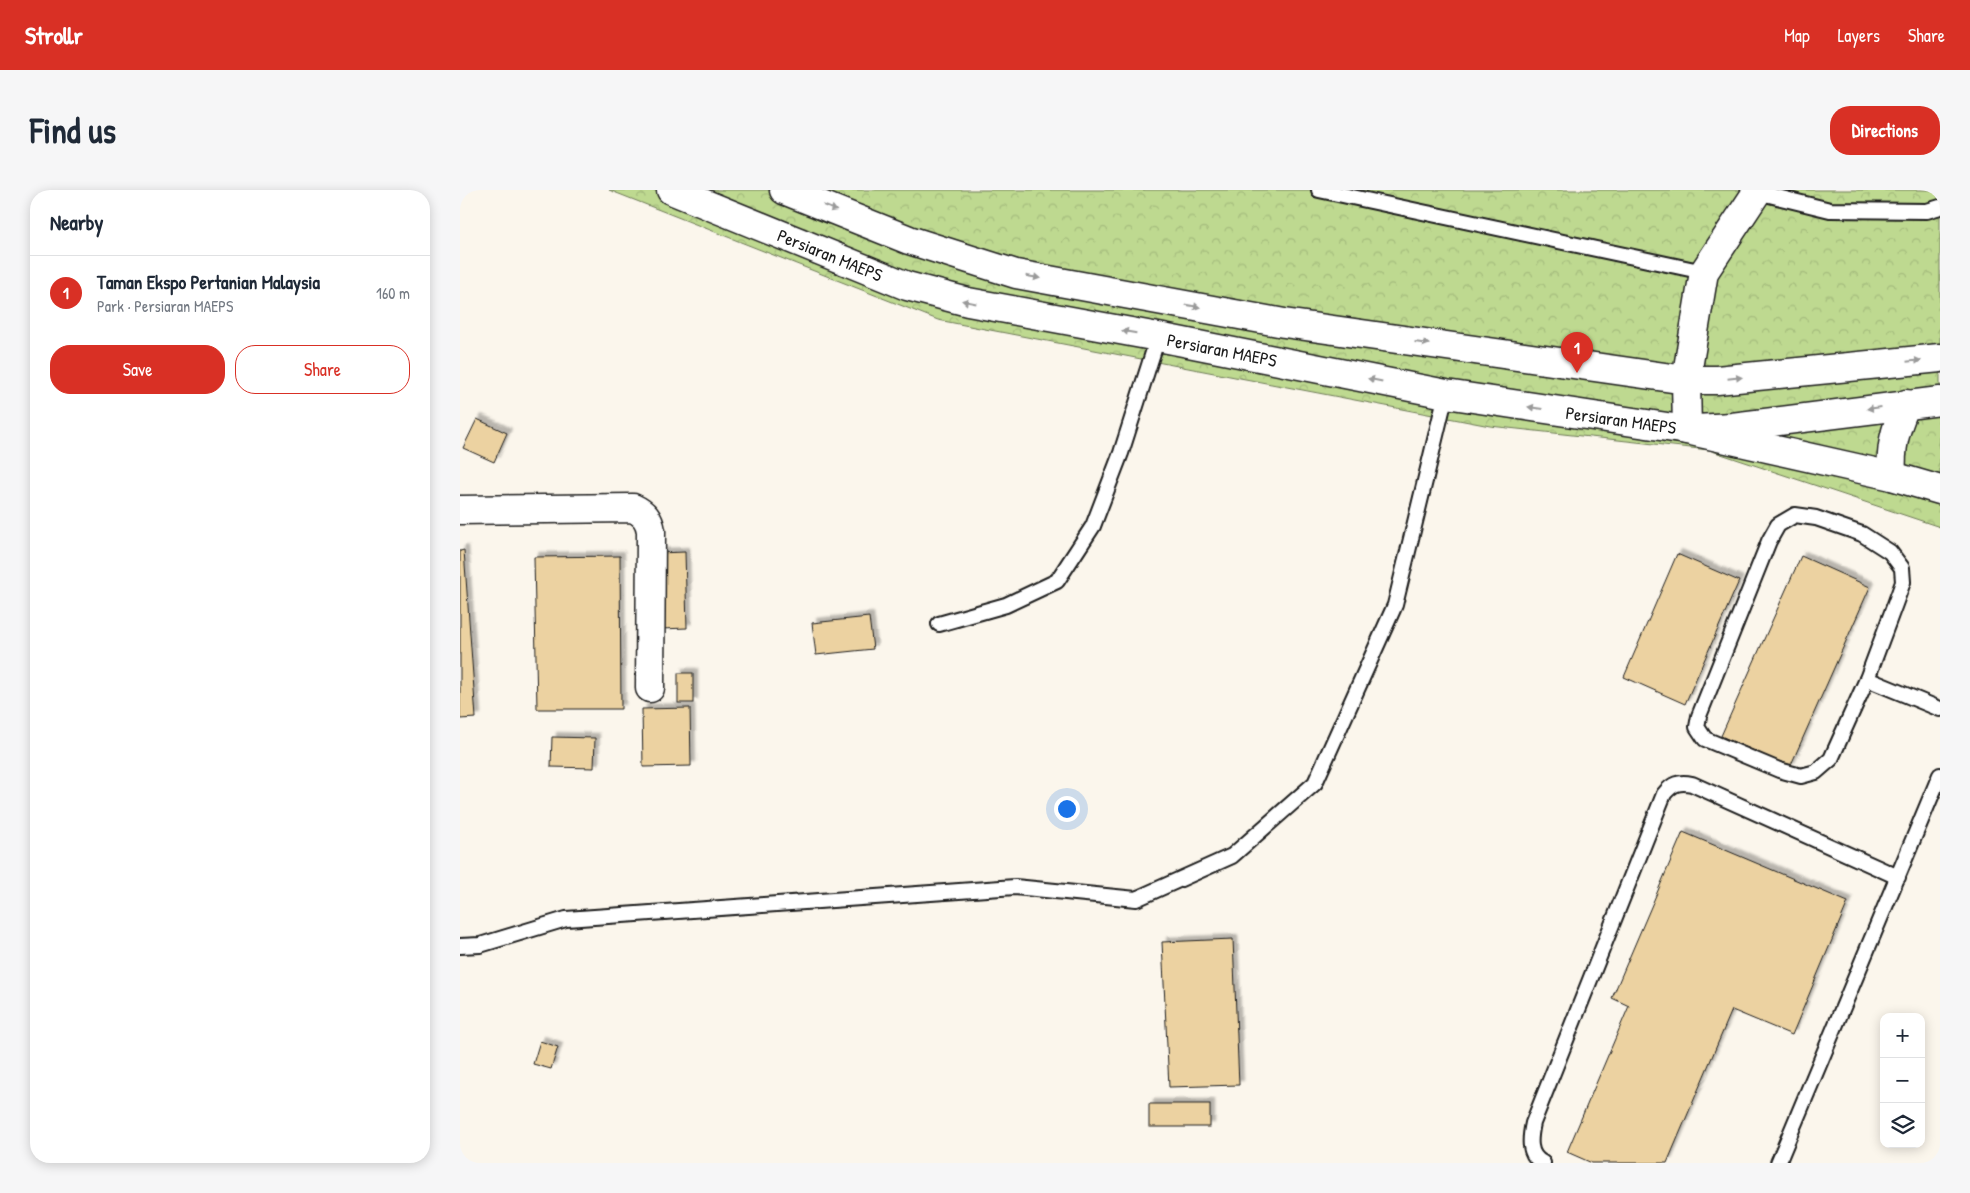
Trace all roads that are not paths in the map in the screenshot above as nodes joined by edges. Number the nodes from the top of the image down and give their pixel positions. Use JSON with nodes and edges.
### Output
{"nodes":[{"id":1,"x":671,"y":190,"type":"edge"},
{"id":2,"x":784,"y":190,"type":"edge"},
{"id":3,"x":1319,"y":190,"type":"edge"},
{"id":4,"x":1758,"y":191,"type":"edge"},
{"id":5,"x":1940,"y":207,"type":"edge"},
{"id":6,"x":1704,"y":272,"type":"junction"},
{"id":7,"x":1158,"y":337,"type":"junction"},
{"id":8,"x":1940,"y":358,"type":"edge"},
{"id":9,"x":1686,"y":380,"type":"junction"},
{"id":10,"x":1446,"y":394,"type":"junction"},
{"id":11,"x":1940,"y":401,"type":"edge"},
{"id":12,"x":1906,"y":404,"type":"junction"},
{"id":13,"x":1687,"y":430,"type":"junction"},
{"id":14,"x":1892,"y":476,"type":"junction"},
{"id":15,"x":1940,"y":490,"type":"edge"},
{"id":16,"x":460,"y":510,"type":"edge"},
{"id":17,"x":939,"y":624,"type":"dead end"},
{"id":18,"x":1867,"y":679,"type":"junction"},
{"id":19,"x":650,"y":688,"type":"dead end"},
{"id":20,"x":1940,"y":709,"type":"edge"},
{"id":21,"x":1940,"y":774,"type":"edge"},
{"id":22,"x":1898,"y":877,"type":"junction"},
{"id":23,"x":460,"y":946,"type":"edge"},
{"id":24,"x":1543,"y":1163,"type":"edge"},
{"id":25,"x":1778,"y":1163,"type":"edge"}],
"edges":[{"from":7,"to":1,"type":"street","name":"Persiaran MAEPS","one_way":true},
{"from":2,"to":9,"type":"street","one_way":true},
{"from":3,"to":6,"type":"lane"},
{"from":4,"to":5,"type":"lane"},
{"from":4,"to":6,"type":"street"},
{"from":6,"to":9,"type":"street","name":"Persiaran MAEPS"},
{"from":10,"to":7,"type":"street","name":"Persiaran MAEPS","one_way":true},
{"from":7,"to":17,"type":"lane"},
{"from":9,"to":8,"type":"street","one_way":true},
{"from":9,"to":13,"type":"street","name":"Persiaran MAEPS"},
{"from":13,"to":10,"type":"street","name":"Persiaran MAEPS","one_way":true},
{"from":10,"to":23,"type":"lane"},
{"from":11,"to":12,"type":"street"},
{"from":12,"to":13,"type":"street","one_way":true},
{"from":12,"to":14,"type":"street"},
{"from":13,"to":14,"type":"street"},
{"from":14,"to":15,"type":"street"},
{"from":16,"to":19,"type":"street"},
{"from":18,"to":18,"type":"lane"},
{"from":18,"to":20,"type":"lane"},
{"from":21,"to":22,"type":"lane"},
{"from":22,"to":24,"type":"lane"},
{"from":22,"to":25,"type":"lane"}]}
